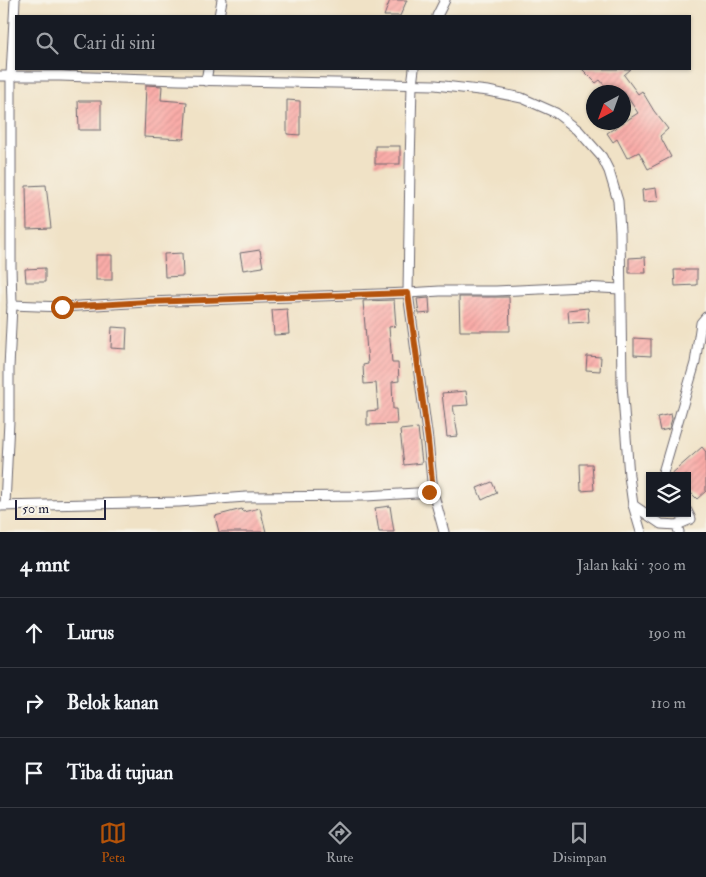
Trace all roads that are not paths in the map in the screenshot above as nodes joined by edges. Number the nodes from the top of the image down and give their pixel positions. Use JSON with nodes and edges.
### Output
{"nodes":[{"id":1,"x":15,"y":0,"type":"edge"},
{"id":2,"x":222,"y":0,"type":"edge"},
{"id":3,"x":445,"y":0,"type":"edge"},
{"id":4,"x":219,"y":15,"type":"edge"},
{"id":5,"x":438,"y":15,"type":"edge"},
{"id":6,"x":208,"y":70,"type":"edge"},
{"id":7,"x":414,"y":70,"type":"edge"},
{"id":8,"x":11,"y":75,"type":"junction"},
{"id":9,"x":0,"y":76,"type":"edge"},
{"id":10,"x":206,"y":80,"type":"junction"},
{"id":11,"x":412,"y":85,"type":"junction"},
{"id":12,"x":620,"y":289,"type":"junction"},
{"id":13,"x":408,"y":293,"type":"junction"},
{"id":14,"x":12,"y":305,"type":"junction"},
{"id":15,"x":706,"y":317,"type":"edge"},
{"id":16,"x":663,"y":472,"type":"edge"},
{"id":17,"x":433,"y":492,"type":"junction"},
{"id":18,"x":633,"y":505,"type":"junction"},
{"id":19,"x":2,"y":506,"type":"edge"},
{"id":20,"x":690,"y":517,"type":"edge"},
{"id":21,"x":678,"y":529,"type":"edge"},
{"id":22,"x":444,"y":532,"type":"edge"},
{"id":23,"x":641,"y":532,"type":"edge"}],
"edges":[{"from":1,"to":8,"type":"street"},
{"from":2,"to":4,"type":"street"},
{"from":3,"to":5,"type":"street"},
{"from":6,"to":10,"type":"street"},
{"from":7,"to":11,"type":"street"},
{"from":8,"to":9,"type":"street"},
{"from":8,"to":10,"type":"street"},
{"from":8,"to":14,"type":"street"},
{"from":10,"to":11,"type":"street"},
{"from":11,"to":12,"type":"street"},
{"from":11,"to":13,"type":"street"},
{"from":12,"to":13,"type":"street"},
{"from":12,"to":18,"type":"street"},
{"from":13,"to":14,"type":"street"},
{"from":13,"to":17,"type":"street"},
{"from":14,"to":19,"type":"street"},
{"from":15,"to":16,"type":"street"},
{"from":17,"to":19,"type":"street"},
{"from":17,"to":22,"type":"street"},
{"from":18,"to":21,"type":"street"},
{"from":18,"to":23,"type":"street"},
{"from":20,"to":21,"type":"street"}]}
